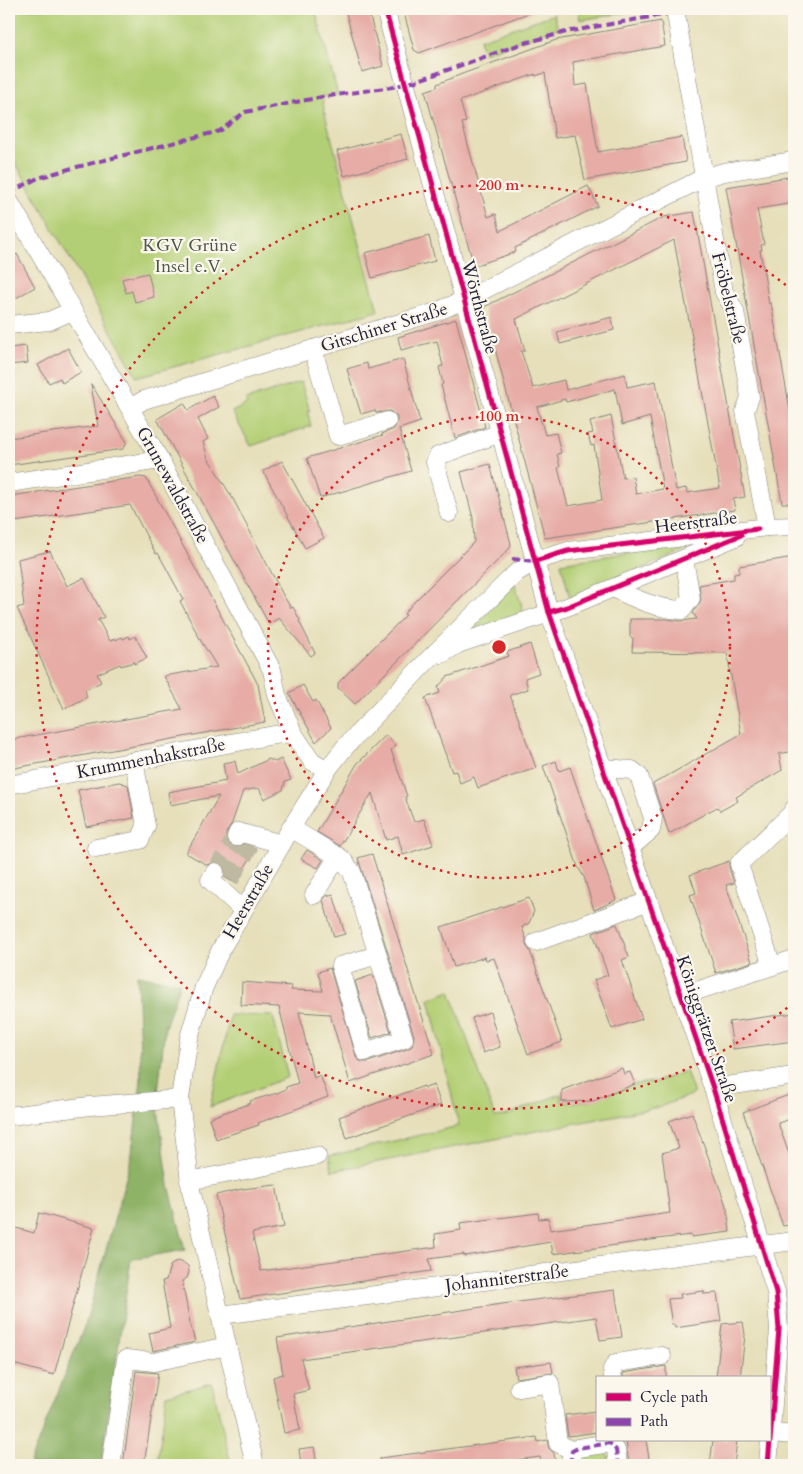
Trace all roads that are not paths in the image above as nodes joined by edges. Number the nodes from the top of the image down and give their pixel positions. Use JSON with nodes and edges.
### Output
{"nodes":[{"id":1,"x":385,"y":9,"type":"edge"},
{"id":2,"x":675,"y":9,"type":"edge"},
{"id":3,"x":794,"y":161,"type":"edge"},
{"id":4,"x":703,"y":178,"type":"junction"},
{"id":5,"x":9,"y":201,"type":"edge"},
{"id":6,"x":464,"y":300,"type":"junction"},
{"id":7,"x":72,"y":310,"type":"junction"},
{"id":8,"x":9,"y":325,"type":"edge"},
{"id":9,"x":313,"y":349,"type":"junction"},
{"id":10,"x":130,"y":408,"type":"junction"},
{"id":11,"x":387,"y":421,"type":"dead end"},
{"id":12,"x":500,"y":433,"type":"junction"},
{"id":13,"x":160,"y":460,"type":"junction"},
{"id":14,"x":9,"y":483,"type":"edge"},
{"id":15,"x":449,"y":513,"type":"dead end"},
{"id":16,"x":794,"y":526,"type":"edge"},
{"id":17,"x":762,"y":528,"type":"junction"},
{"id":18,"x":684,"y":559,"type":"junction"},
{"id":19,"x":535,"y":561,"type":"junction"},
{"id":20,"x":613,"y":588,"type":"junction"},
{"id":21,"x":550,"y":612,"type":"junction"},
{"id":22,"x":422,"y":666,"type":"junction"},
{"id":23,"x":293,"y":733,"type":"junction"},
{"id":24,"x":134,"y":761,"type":"junction"},
{"id":25,"x":603,"y":768,"type":"junction"},
{"id":26,"x":327,"y":770,"type":"junction"},
{"id":27,"x":9,"y":785,"type":"edge"},
{"id":28,"x":794,"y":809,"type":"edge"},
{"id":29,"x":291,"y":828,"type":"junction"},
{"id":30,"x":247,"y":839,"type":"dead end"},
{"id":31,"x":282,"y":844,"type":"junction"},
{"id":32,"x":96,"y":848,"type":"dead end"},
{"id":33,"x":630,"y":848,"type":"junction"},
{"id":34,"x":338,"y":856,"type":"junction"},
{"id":35,"x":223,"y":881,"type":"dead end"},
{"id":36,"x":314,"y":895,"type":"dead end"},
{"id":37,"x":649,"y":901,"type":"junction"},
{"id":38,"x":243,"y":910,"type":"junction"},
{"id":39,"x":536,"y":942,"type":"dead end"},
{"id":40,"x":378,"y":955,"type":"junction"},
{"id":41,"x":794,"y":959,"type":"edge"},
{"id":42,"x":772,"y":966,"type":"junction"},
{"id":43,"x":682,"y":996,"type":"junction"},
{"id":44,"x":794,"y":1076,"type":"edge"},
{"id":45,"x":713,"y":1088,"type":"junction"},
{"id":46,"x":180,"y":1099,"type":"junction"},
{"id":47,"x":9,"y":1116,"type":"edge"},
{"id":48,"x":317,"y":1156,"type":"dead end"},
{"id":49,"x":189,"y":1181,"type":"junction"},
{"id":50,"x":794,"y":1241,"type":"edge"},
{"id":51,"x":763,"y":1246,"type":"junction"},
{"id":52,"x":220,"y":1315,"type":"junction"},
{"id":53,"x":227,"y":1346,"type":"junction"},
{"id":54,"x":662,"y":1356,"type":"dead end"},
{"id":55,"x":613,"y":1376,"type":"edge"},
{"id":56,"x":519,"y":1388,"type":"dead end"},
{"id":57,"x":772,"y":1433,"type":"junction"},
{"id":58,"x":794,"y":1435,"type":"edge"},
{"id":59,"x":611,"y":1442,"type":"edge"},
{"id":60,"x":572,"y":1458,"type":"edge"},
{"id":61,"x":111,"y":1465,"type":"edge"},
{"id":62,"x":255,"y":1465,"type":"edge"},
{"id":63,"x":618,"y":1465,"type":"edge"},
{"id":64,"x":768,"y":1465,"type":"edge"}],
"edges":[{"from":1,"to":6,"type":"street","name":"Wörthstraße"},
{"from":2,"to":4,"type":"street","name":"Fröbelstraße"},
{"from":3,"to":4,"type":"street","name":"Gitschiner Straße"},
{"from":4,"to":6,"type":"street","name":"Gitschiner Straße"},
{"from":4,"to":17,"type":"street","name":"Fröbelstraße"},
{"from":5,"to":7,"type":"street","name":"Grunewaldstraße"},
{"from":6,"to":9,"type":"street","name":"Gitschiner Straße"},
{"from":6,"to":12,"type":"street","name":"Wörthstraße"},
{"from":7,"to":8,"type":"street"},
{"from":7,"to":10,"type":"street","name":"Grunewaldstraße"},
{"from":9,"to":10,"type":"street","name":"Gitschiner Straße"},
{"from":9,"to":11,"type":"street"},
{"from":10,"to":13,"type":"street","name":"Grunewaldstraße"},
{"from":12,"to":15,"type":"street"},
{"from":12,"to":19,"type":"street","name":"Wörthstraße"},
{"from":13,"to":14,"type":"street"},
{"from":13,"to":23,"type":"street","name":"Grunewaldstraße"},
{"from":16,"to":17,"type":"street","name":"Heerstraße"},
{"from":17,"to":18,"type":"street","name":"Heerstraße"},
{"from":17,"to":19,"type":"street","name":"Heerstraße"},
{"from":18,"to":20,"type":"street","name":"Heerstraße"},
{"from":18,"to":20,"type":"street"},
{"from":19,"to":21,"type":"street","name":"Wörthstraße"},
{"from":19,"to":22,"type":"street","name":"Heerstraße"},
{"from":20,"to":21,"type":"street","name":"Heerstraße"},
{"from":21,"to":22,"type":"street","name":"Heerstraße"},
{"from":21,"to":25,"type":"street","name":"Königgrätzer Straße"},
{"from":22,"to":26,"type":"street","name":"Heerstraße"},
{"from":23,"to":24,"type":"street","name":"Krummenhakstraße"},
{"from":23,"to":26,"type":"street","name":"Grunewaldstraße"},
{"from":24,"to":27,"type":"street","name":"Krummenhakstraße"},
{"from":24,"to":32,"type":"street"},
{"from":25,"to":33,"type":"street","name":"Königgrätzer Straße"},
{"from":25,"to":33,"type":"street"},
{"from":26,"to":29,"type":"street","name":"Heerstraße"},
{"from":28,"to":42,"type":"street"},
{"from":29,"to":31,"type":"street","name":"Heerstraße"},
{"from":29,"to":34,"type":"street"},
{"from":30,"to":31,"type":"street"},
{"from":31,"to":38,"type":"street","name":"Heerstraße"},
{"from":33,"to":37,"type":"street","name":"Königgrätzer Straße"},
{"from":34,"to":36,"type":"street"},
{"from":34,"to":40,"type":"street"},
{"from":35,"to":38,"type":"street"},
{"from":37,"to":39,"type":"street"},
{"from":37,"to":43,"type":"street","name":"Königgrätzer Straße"},
{"from":38,"to":46,"type":"street","name":"Heerstraße"},
{"from":40,"to":40,"type":"street"},
{"from":41,"to":42,"type":"street"},
{"from":42,"to":43,"type":"street"},
{"from":43,"to":45,"type":"street","name":"Königgrätzer Straße"},
{"from":44,"to":45,"type":"street"},
{"from":45,"to":51,"type":"street","name":"Königgrätzer Straße"},
{"from":46,"to":47,"type":"street"},
{"from":46,"to":49,"type":"street","name":"Heerstraße"},
{"from":48,"to":49,"type":"street"},
{"from":49,"to":52,"type":"street","name":"Heerstraße"},
{"from":50,"to":51,"type":"street","name":"Johanniterstraße"},
{"from":51,"to":52,"type":"street","name":"Johanniterstraße"},
{"from":51,"to":57,"type":"street","name":"Königgrätzer Straße"},
{"from":52,"to":53,"type":"street","name":"Heerstraße"},
{"from":53,"to":61,"type":"street"},
{"from":53,"to":62,"type":"street","name":"Heerstraße"},
{"from":54,"to":55,"type":"street"},
{"from":56,"to":60,"type":"street"},
{"from":57,"to":58,"type":"street"},
{"from":57,"to":64,"type":"street","name":"Königgrätzer Straße"},
{"from":59,"to":60,"type":"street"},
{"from":59,"to":63,"type":"street"}]}
